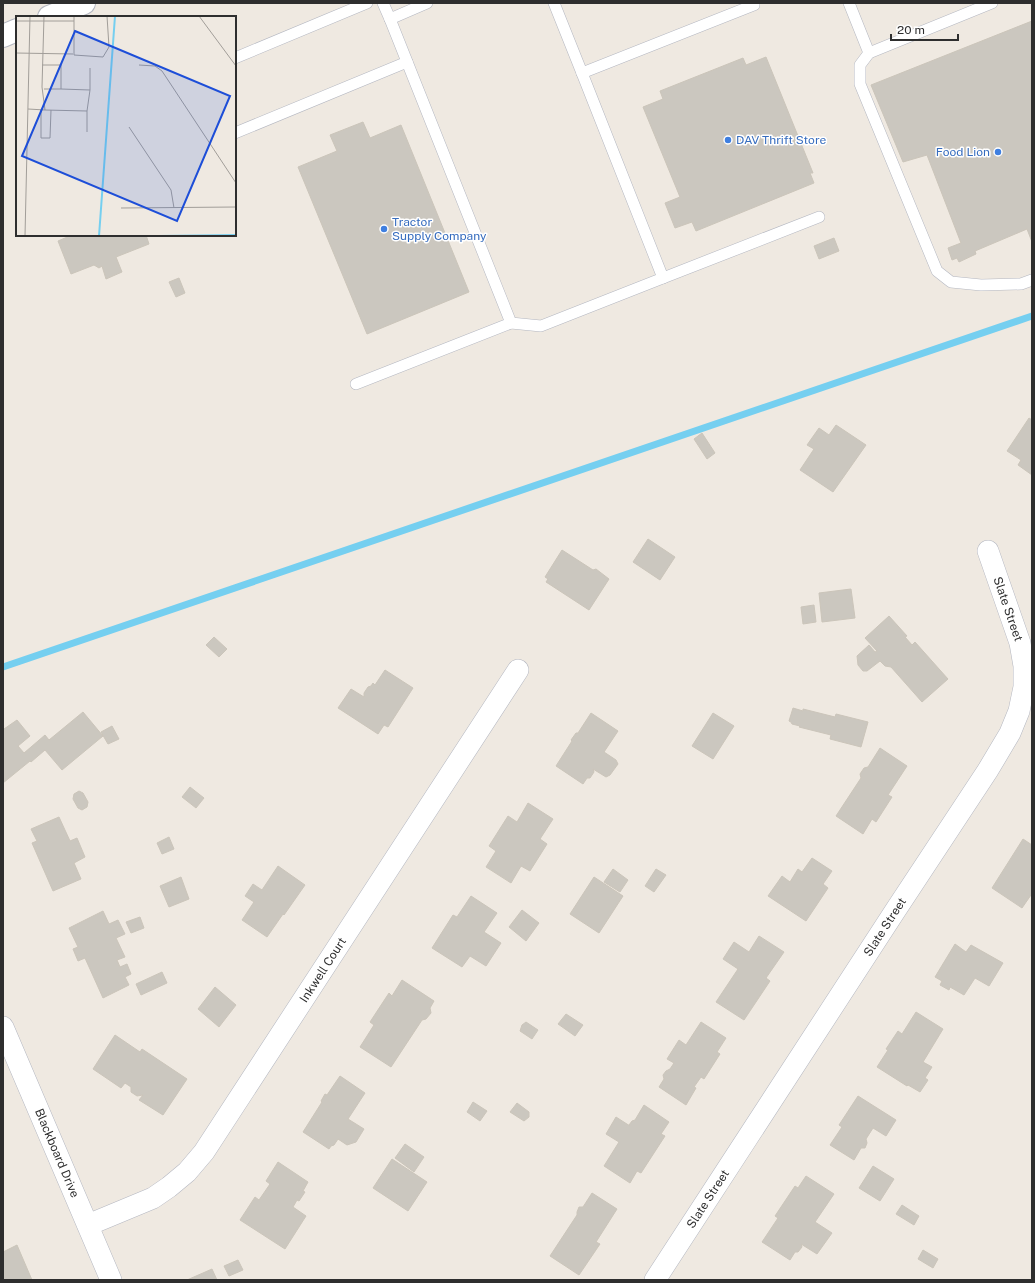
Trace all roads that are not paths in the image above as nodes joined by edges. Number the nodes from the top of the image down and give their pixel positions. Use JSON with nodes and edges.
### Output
{"nodes":[{"id":1,"x":84,"y":3,"type":"edge"},
{"id":2,"x":367,"y":3,"type":"edge"},
{"id":3,"x":384,"y":3,"type":"edge"},
{"id":4,"x":427,"y":3,"type":"edge"},
{"id":5,"x":554,"y":3,"type":"edge"},
{"id":6,"x":754,"y":3,"type":"edge"},
{"id":7,"x":849,"y":3,"type":"edge"},
{"id":8,"x":992,"y":3,"type":"edge"},
{"id":9,"x":52,"y":16,"type":"edge"},
{"id":10,"x":390,"y":19,"type":"junction"},
{"id":11,"x":16,"y":30,"type":"edge"},
{"id":12,"x":3,"y":36,"type":"edge"},
{"id":13,"x":869,"y":53,"type":"junction"},
{"id":14,"x":236,"y":58,"type":"edge"},
{"id":15,"x":407,"y":62,"type":"junction"},
{"id":16,"x":582,"y":73,"type":"junction"},
{"id":17,"x":236,"y":133,"type":"edge"},
{"id":18,"x":819,"y":216,"type":"dead end"},
{"id":19,"x":663,"y":278,"type":"junction"},
{"id":20,"x":1032,"y":280,"type":"edge"},
{"id":21,"x":511,"y":323,"type":"junction"},
{"id":22,"x":356,"y":384,"type":"dead end"},
{"id":23,"x":988,"y":551,"type":"dead end"},
{"id":24,"x":518,"y":670,"type":"dead end"},
{"id":25,"x":3,"y":1027,"type":"edge"},
{"id":26,"x":88,"y":1225,"type":"junction"},
{"id":27,"x":111,"y":1280,"type":"edge"},
{"id":28,"x":655,"y":1280,"type":"edge"}],
"edges":[{"from":1,"to":9,"type":"main road"},
{"from":2,"to":14,"type":"lane"},
{"from":3,"to":10,"type":"lane"},
{"from":4,"to":10,"type":"lane"},
{"from":5,"to":16,"type":"lane"},
{"from":6,"to":16,"type":"lane"},
{"from":7,"to":13,"type":"lane"},
{"from":8,"to":13,"type":"lane"},
{"from":10,"to":15,"type":"lane"},
{"from":11,"to":12,"type":"main road"},
{"from":13,"to":20,"type":"lane"},
{"from":15,"to":17,"type":"lane"},
{"from":15,"to":21,"type":"lane"},
{"from":16,"to":19,"type":"lane"},
{"from":18,"to":19,"type":"lane"},
{"from":19,"to":21,"type":"lane"},
{"from":21,"to":22,"type":"lane"},
{"from":23,"to":28,"type":"street","name":"Slate Street"},
{"from":24,"to":26,"type":"street","name":"Inkwell Court"},
{"from":25,"to":26,"type":"street","name":"Blackboard Drive"},
{"from":26,"to":27,"type":"street","name":"Blackboard Drive"}]}
